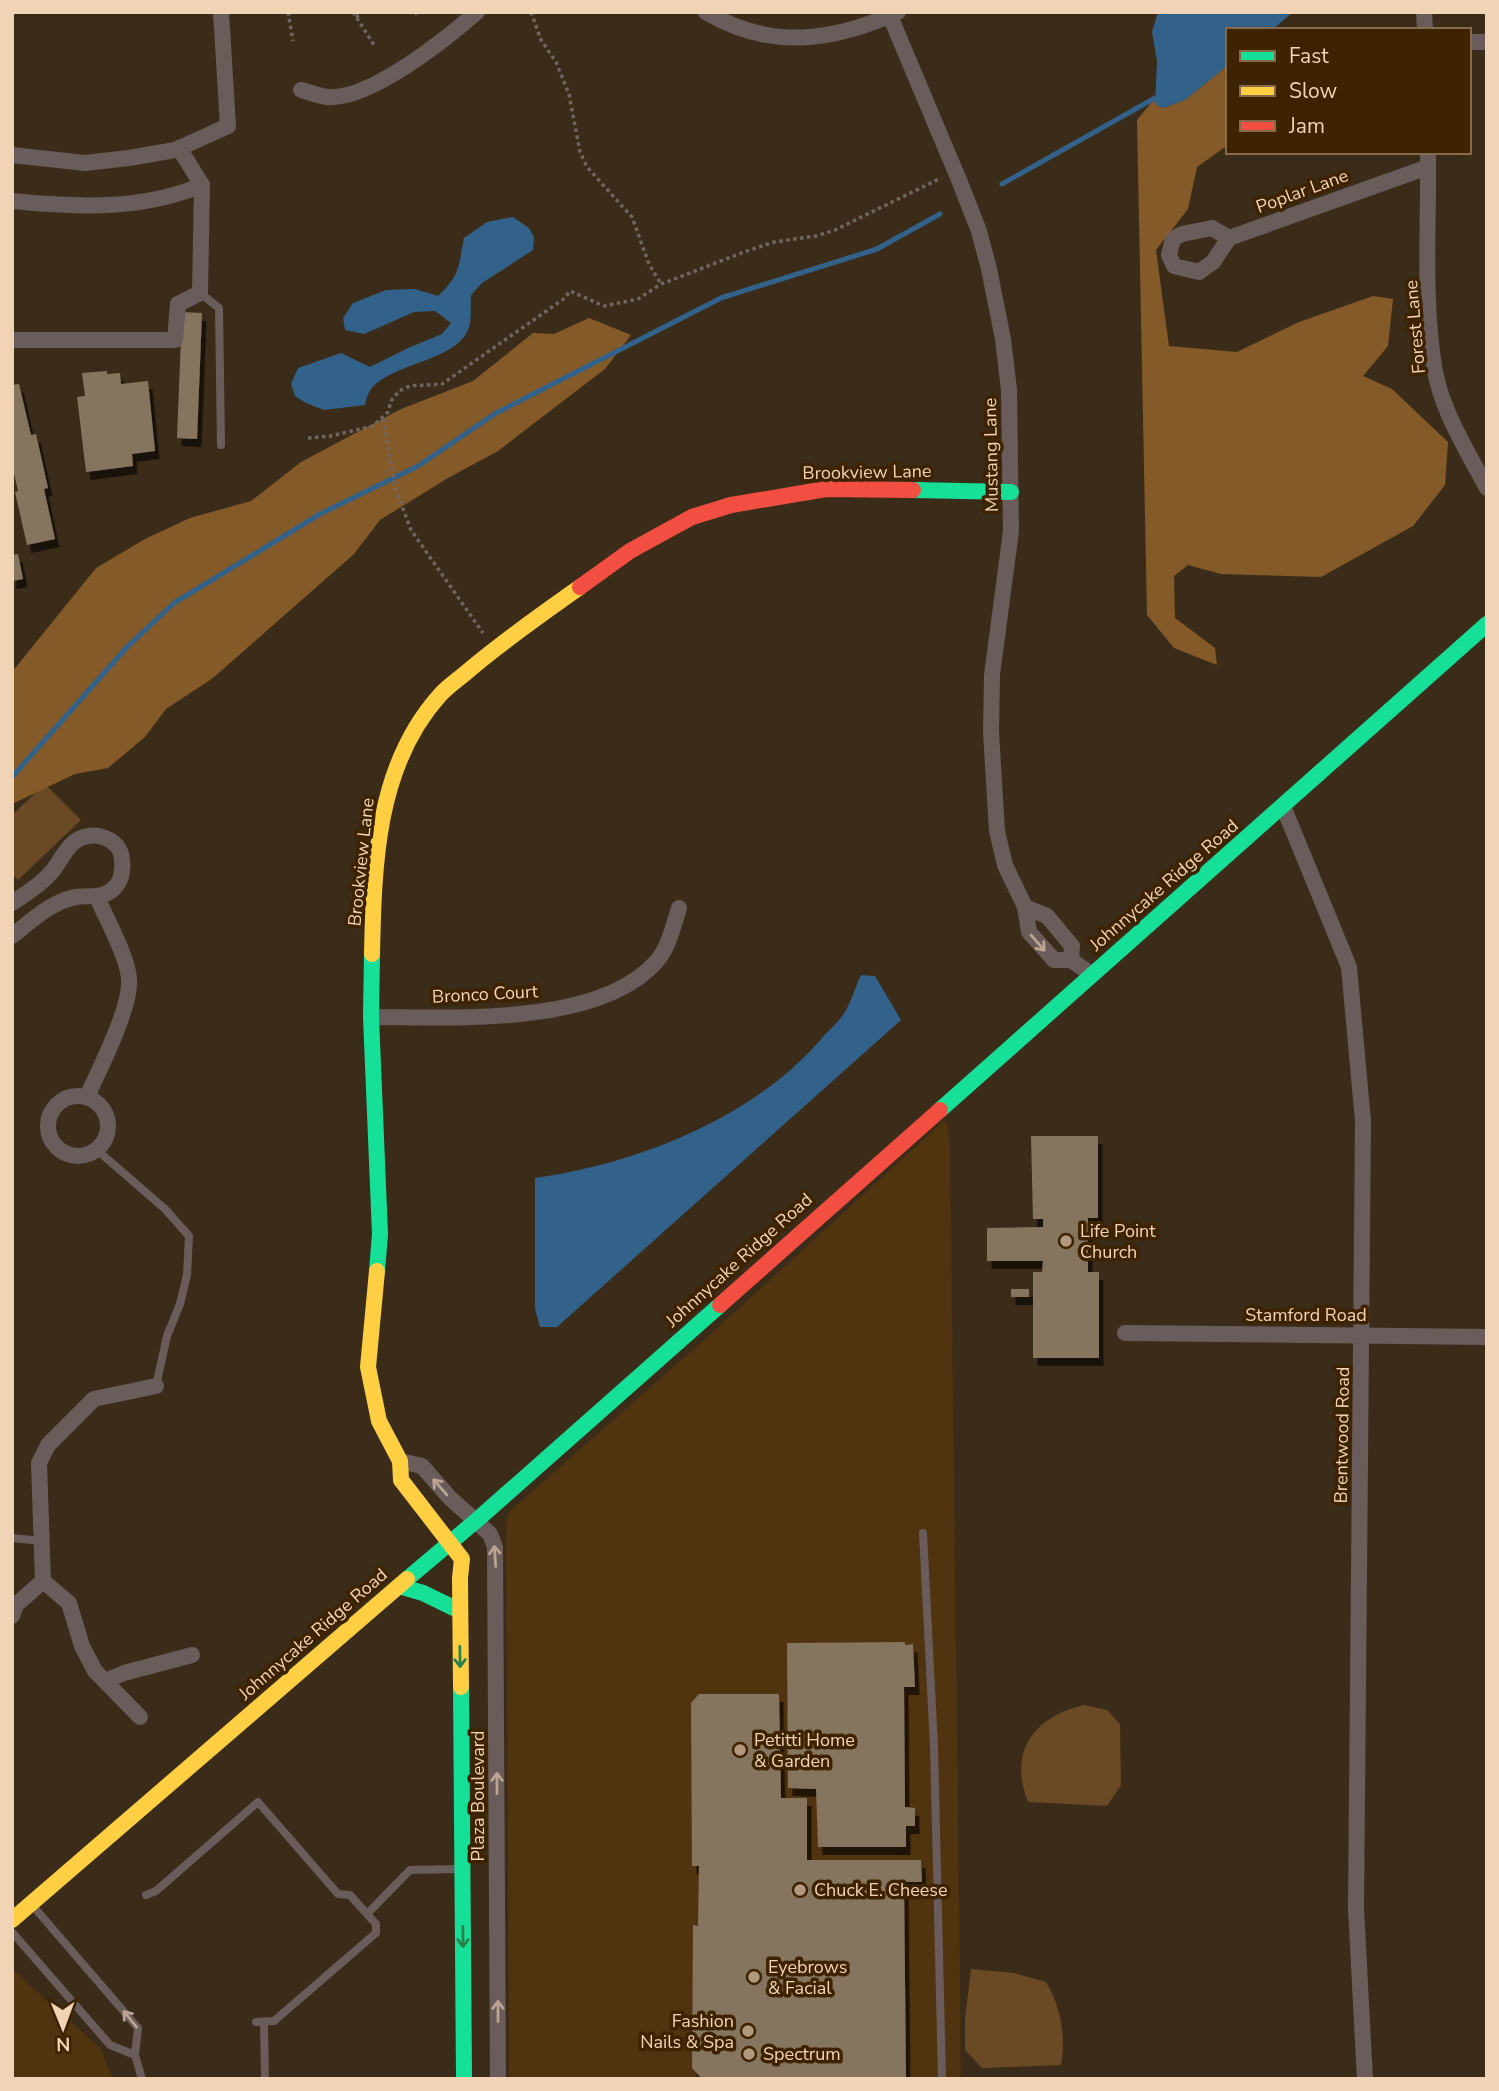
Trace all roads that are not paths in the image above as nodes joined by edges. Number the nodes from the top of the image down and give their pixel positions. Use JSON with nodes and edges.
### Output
{"nodes":[{"id":1,"x":221,"y":12,"type":"edge"},
{"id":2,"x":477,"y":12,"type":"edge"},
{"id":3,"x":706,"y":12,"type":"edge"},
{"id":4,"x":894,"y":14,"type":"edge"},
{"id":5,"x":301,"y":90,"type":"dead end"},
{"id":6,"x":179,"y":148,"type":"junction"},
{"id":7,"x":12,"y":155,"type":"edge"},
{"id":8,"x":1428,"y":159,"type":"edge"},
{"id":9,"x":202,"y":185,"type":"junction"},
{"id":10,"x":12,"y":201,"type":"edge"},
{"id":11,"x":1229,"y":238,"type":"dead end"},
{"id":12,"x":200,"y":293,"type":"junction"},
{"id":13,"x":12,"y":340,"type":"edge"},
{"id":14,"x":221,"y":445,"type":"dead end"},
{"id":15,"x":1487,"y":488,"type":"edge"},
{"id":16,"x":1011,"y":492,"type":"junction"},
{"id":17,"x":1487,"y":624,"type":"edge"},
{"id":18,"x":1283,"y":806,"type":"junction"},
{"id":19,"x":97,"y":897,"type":"junction"},
{"id":20,"x":12,"y":903,"type":"edge"},
{"id":21,"x":1025,"y":906,"type":"junction"},
{"id":22,"x":679,"y":908,"type":"dead end"},
{"id":23,"x":12,"y":936,"type":"edge"},
{"id":24,"x":1071,"y":960,"type":"junction"},
{"id":25,"x":1091,"y":975,"type":"junction"},
{"id":26,"x":371,"y":1017,"type":"junction"},
{"id":27,"x":88,"y":1097,"type":"junction"},
{"id":28,"x":97,"y":1150,"type":"junction"},
{"id":29,"x":1125,"y":1333,"type":"dead end"},
{"id":30,"x":1363,"y":1335,"type":"junction"},
{"id":31,"x":1487,"y":1337,"type":"edge"},
{"id":32,"x":156,"y":1386,"type":"joint"},
{"id":33,"x":400,"y":1461,"type":"junction"},
{"id":34,"x":477,"y":1520,"type":"junction"},
{"id":35,"x":923,"y":1533,"type":"dead end"},
{"id":36,"x":12,"y":1538,"type":"edge"},
{"id":37,"x":42,"y":1541,"type":"junction"},
{"id":38,"x":450,"y":1543,"type":"junction"},
{"id":39,"x":43,"y":1581,"type":"junction"},
{"id":40,"x":399,"y":1586,"type":"junction"},
{"id":41,"x":13,"y":1608,"type":"edge"},
{"id":42,"x":460,"y":1611,"type":"junction"},
{"id":43,"x":192,"y":1655,"type":"dead end"},
{"id":44,"x":105,"y":1681,"type":"junction"},
{"id":45,"x":140,"y":1717,"type":"dead end"},
{"id":46,"x":463,"y":1869,"type":"junction"},
{"id":47,"x":146,"y":1895,"type":"dead end"},
{"id":48,"x":30,"y":1904,"type":"junction"},
{"id":49,"x":367,"y":1914,"type":"junction"},
{"id":50,"x":12,"y":1920,"type":"edge"},
{"id":51,"x":12,"y":1932,"type":"edge"},
{"id":52,"x":135,"y":2055,"type":"junction"},
{"id":53,"x":142,"y":2079,"type":"edge"},
{"id":54,"x":265,"y":2079,"type":"edge"},
{"id":55,"x":464,"y":2079,"type":"edge"},
{"id":56,"x":498,"y":2079,"type":"edge"},
{"id":57,"x":942,"y":2079,"type":"edge"},
{"id":58,"x":1365,"y":2079,"type":"edge"}],
"edges":[{"from":1,"to":6,"type":"street"},
{"from":2,"to":5,"type":"street"},
{"from":3,"to":4,"type":"street"},
{"from":4,"to":16,"type":"street","name":"Mustang Lane"},
{"from":6,"to":7,"type":"street"},
{"from":6,"to":9,"type":"street"},
{"from":8,"to":11,"type":"street","name":"Poplar Lane"},
{"from":8,"to":15,"type":"street","name":"Forest Lane"},
{"from":9,"to":10,"type":"street"},
{"from":9,"to":12,"type":"street"},
{"from":12,"to":13,"type":"street"},
{"from":12,"to":14,"type":"lane"},
{"from":16,"to":21,"type":"street","name":"Mustang Lane"},
{"from":16,"to":26,"type":"street","name":"Brookview Lane"},
{"from":17,"to":18,"type":"street","name":"Johnnycake Ridge Road"},
{"from":18,"to":25,"type":"street","name":"Johnnycake Ridge Road"},
{"from":18,"to":30,"type":"street","name":"Brentwood Road"},
{"from":19,"to":20,"type":"street"},
{"from":19,"to":23,"type":"street"},
{"from":19,"to":27,"type":"street"},
{"from":21,"to":24,"type":"street"},
{"from":21,"to":24,"type":"street","name":"Mustang Lane","one_way":true},
{"from":22,"to":26,"type":"street","name":"Bronco Court"},
{"from":24,"to":25,"type":"street","name":"Mustang Lane"},
{"from":25,"to":34,"type":"street","name":"Johnnycake Ridge Road"},
{"from":26,"to":33,"type":"street","name":"Brookview Lane"},
{"from":27,"to":28,"type":"street"},
{"from":27,"to":28,"type":"street"},
{"from":28,"to":32,"type":"lane"},
{"from":29,"to":30,"type":"street","name":"Stamford Road"},
{"from":30,"to":31,"type":"street","name":"Stamford Road"},
{"from":30,"to":58,"type":"street","name":"Brentwood Road"},
{"from":32,"to":37,"type":"street"},
{"from":34,"to":33,"type":"street","one_way":true},
{"from":33,"to":38,"type":"street","name":"Brookview Lane"},
{"from":34,"to":38,"type":"street","name":"Johnnycake Ridge Road"},
{"from":56,"to":34,"type":"street","name":"Plaza Boulevard","one_way":true},
{"from":35,"to":57,"type":"lane"},
{"from":36,"to":37,"type":"lane"},
{"from":37,"to":39,"type":"street"},
{"from":38,"to":40,"type":"street","name":"Johnnycake Ridge Road"},
{"from":38,"to":42,"type":"street","name":"Plaza Boulevard"},
{"from":39,"to":41,"type":"street"},
{"from":39,"to":44,"type":"street"},
{"from":40,"to":42,"type":"street"},
{"from":40,"to":48,"type":"street","name":"Johnnycake Ridge Road"},
{"from":42,"to":46,"type":"street","name":"Plaza Boulevard","one_way":true},
{"from":43,"to":44,"type":"street"},
{"from":44,"to":45,"type":"street"},
{"from":46,"to":49,"type":"lane"},
{"from":46,"to":55,"type":"street","name":"Plaza Boulevard","one_way":true},
{"from":47,"to":49,"type":"lane"},
{"from":48,"to":50,"type":"street","name":"Johnnycake Ridge Road"},
{"from":52,"to":48,"type":"lane","one_way":true},
{"from":49,"to":54,"type":"lane"},
{"from":51,"to":52,"type":"lane"},
{"from":52,"to":53,"type":"lane"}]}
